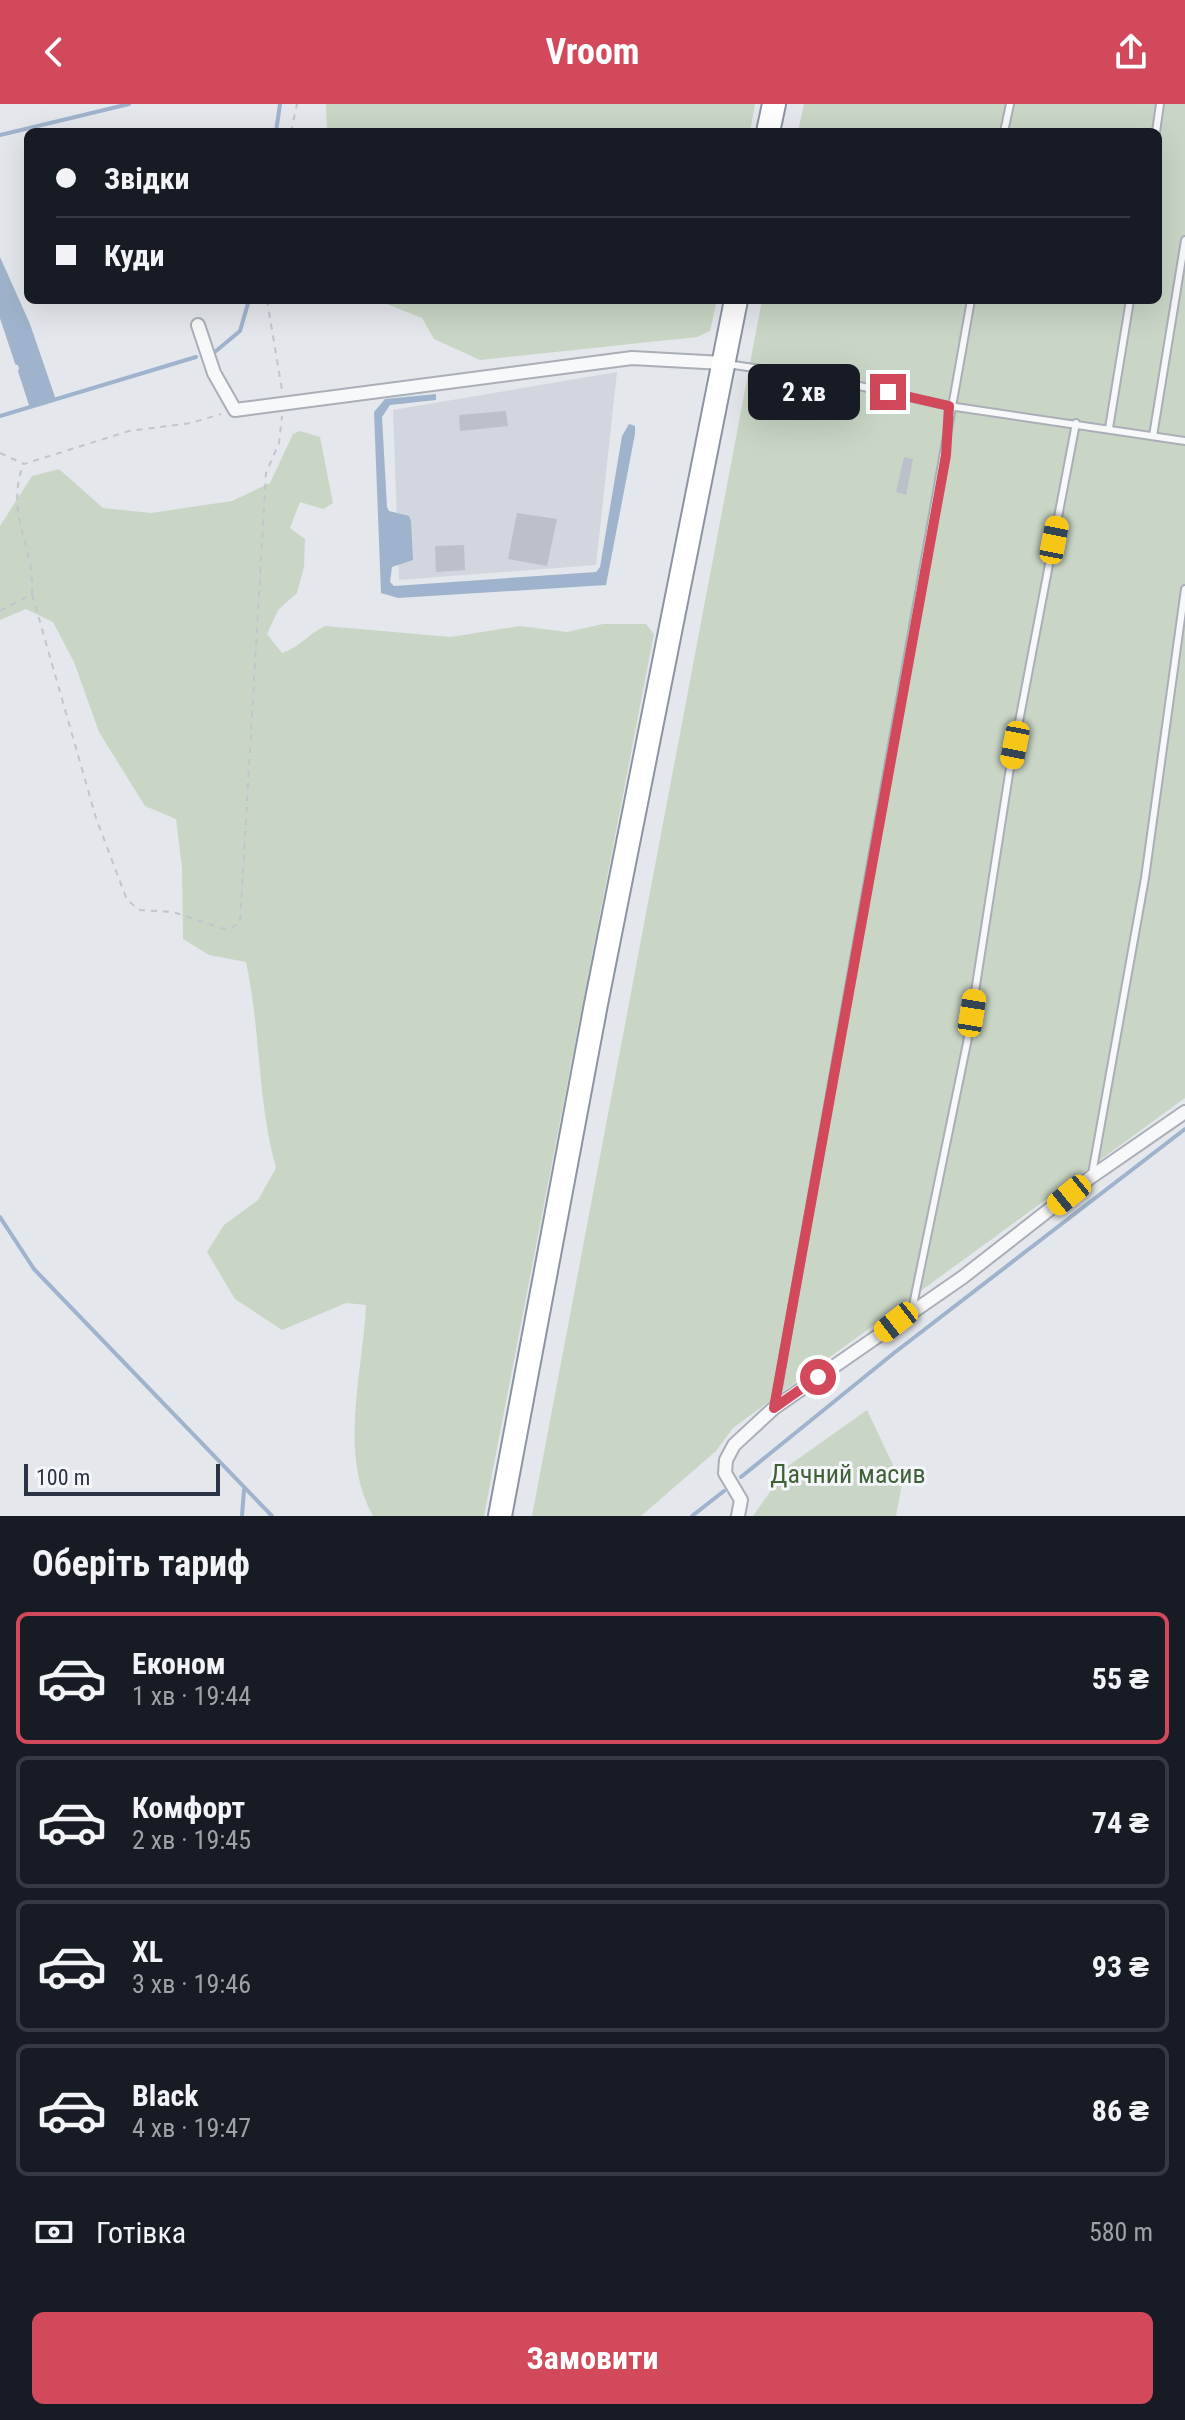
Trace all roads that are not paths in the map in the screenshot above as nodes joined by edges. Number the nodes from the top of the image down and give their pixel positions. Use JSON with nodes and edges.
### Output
{"nodes":[{"id":1,"x":774,"y":104,"type":"edge"},
{"id":2,"x":1010,"y":104,"type":"edge"},
{"id":3,"x":1160,"y":104,"type":"edge"},
{"id":4,"x":769,"y":128,"type":"edge"},
{"id":5,"x":1005,"y":128,"type":"edge"},
{"id":6,"x":1157,"y":128,"type":"edge"},
{"id":7,"x":1185,"y":240,"type":"edge"},
{"id":8,"x":735,"y":304,"type":"edge"},
{"id":9,"x":970,"y":304,"type":"edge"},
{"id":10,"x":1129,"y":304,"type":"edge"},
{"id":11,"x":198,"y":325,"type":"dead end"},
{"id":12,"x":723,"y":363,"type":"junction"},
{"id":13,"x":949,"y":406,"type":"junction"},
{"id":14,"x":1076,"y":423,"type":"junction"},
{"id":15,"x":1109,"y":428,"type":"junction"},
{"id":16,"x":1153,"y":436,"type":"junction"},
{"id":17,"x":1185,"y":441,"type":"edge"},
{"id":18,"x":1185,"y":589,"type":"edge"},
{"id":19,"x":1185,"y":1112,"type":"edge"},
{"id":20,"x":1091,"y":1177,"type":"junction"},
{"id":21,"x":912,"y":1310,"type":"junction"},
{"id":22,"x":774,"y":1408,"type":"junction"},
{"id":23,"x":500,"y":1516,"type":"edge"},
{"id":24,"x":738,"y":1516,"type":"edge"}],
"edges":[{"from":1,"to":4,"type":"highway"},
{"from":2,"to":5,"type":"lane"},
{"from":3,"to":6,"type":"lane"},
{"from":7,"to":16,"type":"lane"},
{"from":8,"to":12,"type":"highway"},
{"from":9,"to":13,"type":"lane"},
{"from":10,"to":15,"type":"lane"},
{"from":11,"to":12,"type":"street"},
{"from":12,"to":13,"type":"lane"},
{"from":12,"to":23,"type":"highway"},
{"from":13,"to":14,"type":"lane"},
{"from":13,"to":22,"type":"lane"},
{"from":14,"to":15,"type":"lane"},
{"from":14,"to":21,"type":"lane"},
{"from":15,"to":16,"type":"lane"},
{"from":16,"to":17,"type":"lane"},
{"from":18,"to":20,"type":"lane"},
{"from":19,"to":20,"type":"street"},
{"from":20,"to":21,"type":"street"},
{"from":21,"to":22,"type":"street"},
{"from":22,"to":24,"type":"street"}]}
